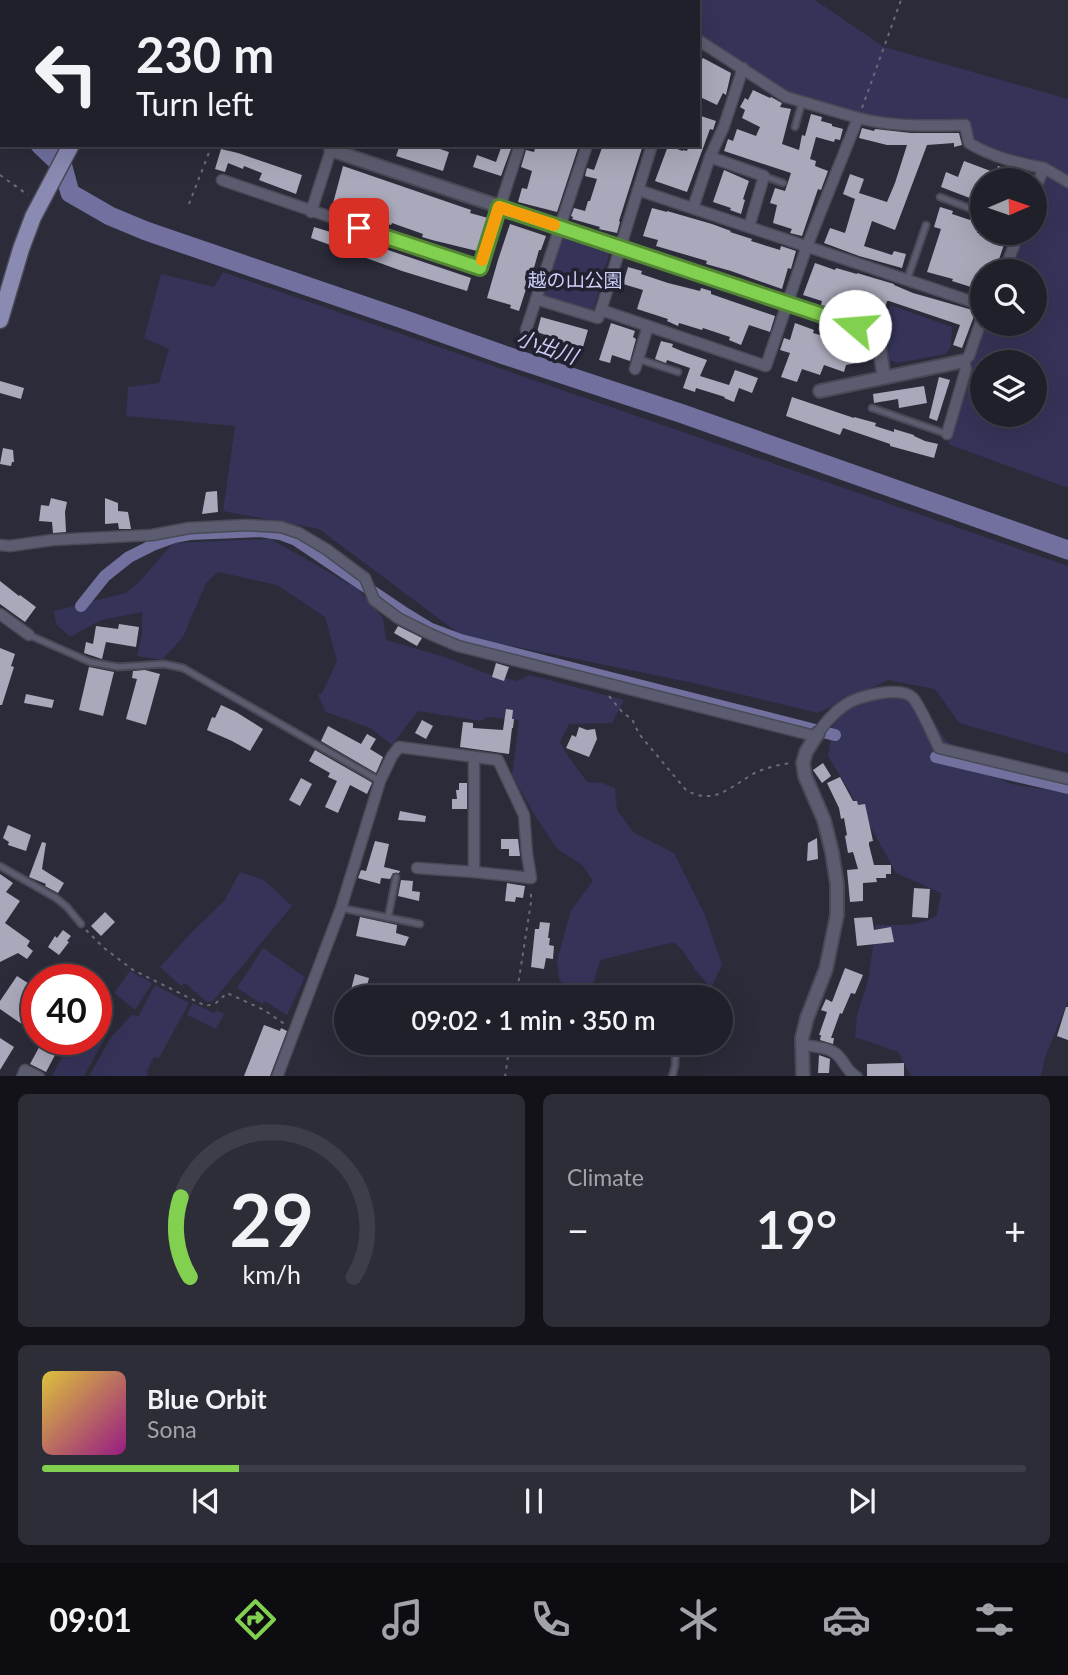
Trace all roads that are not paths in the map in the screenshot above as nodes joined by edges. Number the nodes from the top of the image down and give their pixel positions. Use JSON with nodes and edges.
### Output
{"nodes":[{"id":1,"x":700,"y":41,"type":"edge"},
{"id":2,"x":743,"y":68,"type":"junction"},
{"id":3,"x":802,"y":102,"type":"junction"},
{"id":4,"x":858,"y":118,"type":"junction"},
{"id":5,"x":794,"y":127,"type":"dead end"},
{"id":6,"x":70,"y":147,"type":"edge"},
{"id":7,"x":519,"y":147,"type":"edge"},
{"id":8,"x":586,"y":147,"type":"edge"},
{"id":9,"x":651,"y":147,"type":"edge"},
{"id":10,"x":332,"y":148,"type":"edge"},
{"id":11,"x":709,"y":157,"type":"junction"},
{"id":12,"x":1044,"y":168,"type":"edge"},
{"id":13,"x":1047,"y":170,"type":"edge"},
{"id":14,"x":764,"y":176,"type":"junction"},
{"id":15,"x":222,"y":180,"type":"dead end"},
{"id":16,"x":1068,"y":182,"type":"edge"},
{"id":17,"x":783,"y":183,"type":"dead end"},
{"id":18,"x":638,"y":190,"type":"junction"},
{"id":19,"x":940,"y":197,"type":"dead end"},
{"id":20,"x":499,"y":207,"type":"junction"},
{"id":21,"x":693,"y":208,"type":"junction"},
{"id":22,"x":970,"y":208,"type":"edge"},
{"id":23,"x":311,"y":212,"type":"junction"},
{"id":24,"x":926,"y":225,"type":"dead end"},
{"id":25,"x":560,"y":227,"type":"junction"},
{"id":26,"x":749,"y":227,"type":"junction"},
{"id":27,"x":807,"y":246,"type":"junction"},
{"id":28,"x":620,"y":247,"type":"junction"},
{"id":29,"x":907,"y":280,"type":"junction"},
{"id":30,"x":536,"y":299,"type":"junction"},
{"id":31,"x":970,"y":301,"type":"edge"},
{"id":32,"x":788,"y":304,"type":"junction"},
{"id":33,"x":601,"y":310,"type":"junction"},
{"id":34,"x":0,"y":320,"type":"edge"},
{"id":35,"x":648,"y":326,"type":"junction"},
{"id":36,"x":526,"y":330,"type":"dead end"},
{"id":37,"x":976,"y":336,"type":"edge"},
{"id":38,"x":964,"y":361,"type":"junction"},
{"id":39,"x":636,"y":364,"type":"joint"},
{"id":40,"x":678,"y":372,"type":"dead end"},
{"id":41,"x":884,"y":377,"type":"junction"},
{"id":42,"x":820,"y":391,"type":"dead end"},
{"id":43,"x":872,"y":408,"type":"dead end"},
{"id":44,"x":947,"y":434,"type":"joint"},
{"id":45,"x":0,"y":545,"type":"edge"},
{"id":46,"x":0,"y":614,"type":"edge"},
{"id":47,"x":29,"y":635,"type":"joint"},
{"id":48,"x":818,"y":732,"type":"junction"},
{"id":49,"x":474,"y":757,"type":"junction"},
{"id":50,"x":1068,"y":779,"type":"edge"},
{"id":51,"x":380,"y":781,"type":"junction"},
{"id":52,"x":0,"y":866,"type":"edge"},
{"id":53,"x":417,"y":868,"type":"dead end"},
{"id":54,"x":474,"y":872,"type":"junction"},
{"id":55,"x":396,"y":877,"type":"dead end"},
{"id":56,"x":341,"y":908,"type":"junction"},
{"id":57,"x":388,"y":918,"type":"junction"},
{"id":58,"x":419,"y":924,"type":"dead end"},
{"id":59,"x":81,"y":925,"type":"road end"},
{"id":60,"x":803,"y":1045,"type":"junction"},
{"id":61,"x":675,"y":1055,"type":"edge"},
{"id":62,"x":22,"y":1076,"type":"edge"},
{"id":63,"x":39,"y":1076,"type":"edge"},
{"id":64,"x":277,"y":1076,"type":"edge"},
{"id":65,"x":672,"y":1076,"type":"edge"},
{"id":66,"x":803,"y":1076,"type":"edge"},
{"id":67,"x":857,"y":1076,"type":"edge"}],
"edges":[{"from":1,"to":2,"type":"street"},
{"from":2,"to":3,"type":"street"},
{"from":2,"to":11,"type":"street"},
{"from":3,"to":4,"type":"street"},
{"from":3,"to":5,"type":"lane"},
{"from":4,"to":12,"type":"street"},
{"from":4,"to":27,"type":"street"},
{"from":6,"to":34,"type":"main road"},
{"from":7,"to":20,"type":"street"},
{"from":8,"to":25,"type":"street"},
{"from":9,"to":18,"type":"street"},
{"from":10,"to":20,"type":"street"},
{"from":10,"to":23,"type":"street"},
{"from":11,"to":14,"type":"street"},
{"from":11,"to":21,"type":"street"},
{"from":13,"to":16,"type":"street"},
{"from":14,"to":17,"type":"lane"},
{"from":14,"to":26,"type":"street"},
{"from":15,"to":23,"type":"street"},
{"from":18,"to":21,"type":"street"},
{"from":18,"to":28,"type":"street"},
{"from":19,"to":22,"type":"lane"},
{"from":20,"to":23,"type":"street"},
{"from":20,"to":25,"type":"street"},
{"from":21,"to":26,"type":"street"},
{"from":24,"to":29,"type":"lane"},
{"from":25,"to":28,"type":"street"},
{"from":25,"to":30,"type":"street"},
{"from":26,"to":27,"type":"street"},
{"from":27,"to":29,"type":"street"},
{"from":27,"to":32,"type":"street"},
{"from":28,"to":32,"type":"street"},
{"from":28,"to":33,"type":"street"},
{"from":29,"to":31,"type":"street"},
{"from":30,"to":33,"type":"street"},
{"from":30,"to":36,"type":"street"},
{"from":32,"to":35,"type":"street"},
{"from":32,"to":41,"type":"street"},
{"from":33,"to":35,"type":"street"},
{"from":35,"to":39,"type":"street"},
{"from":37,"to":38,"type":"street"},
{"from":38,"to":41,"type":"street"},
{"from":38,"to":44,"type":"street"},
{"from":39,"to":40,"type":"lane"},
{"from":41,"to":42,"type":"street"},
{"from":43,"to":44,"type":"lane"},
{"from":45,"to":48,"type":"street"},
{"from":46,"to":47,"type":"street"},
{"from":47,"to":51,"type":"lane"},
{"from":48,"to":50,"type":"street"},
{"from":48,"to":60,"type":"street"},
{"from":49,"to":51,"type":"street"},
{"from":49,"to":54,"type":"street"},
{"from":49,"to":54,"type":"street"},
{"from":51,"to":56,"type":"street"},
{"from":52,"to":59,"type":"lane"},
{"from":53,"to":54,"type":"street"},
{"from":55,"to":57,"type":"lane"},
{"from":56,"to":57,"type":"lane"},
{"from":56,"to":64,"type":"street"},
{"from":57,"to":58,"type":"lane"},
{"from":60,"to":66,"type":"street"},
{"from":60,"to":67,"type":"street"},
{"from":61,"to":65,"type":"lane"},
{"from":62,"to":63,"type":"street"}]}
